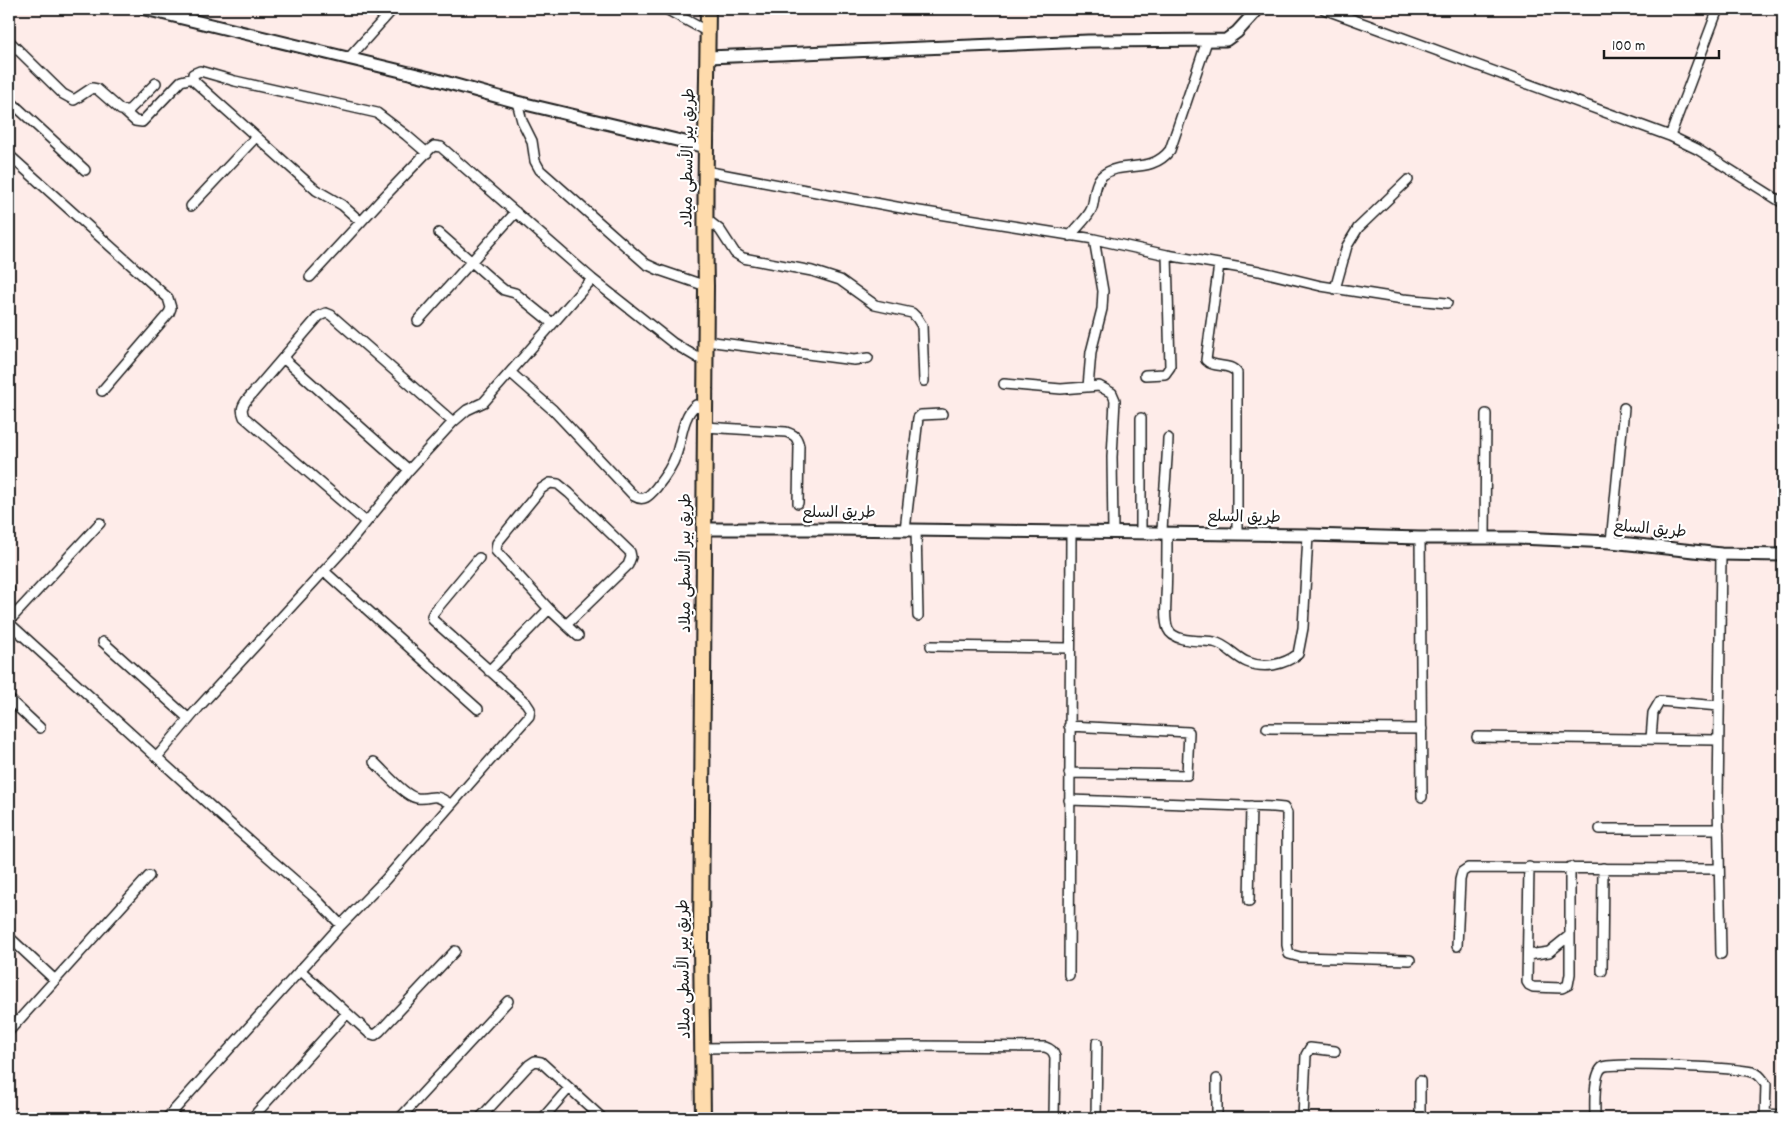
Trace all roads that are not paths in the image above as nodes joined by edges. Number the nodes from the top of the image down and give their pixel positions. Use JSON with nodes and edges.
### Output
{"nodes":[{"id":1,"x":145,"y":9,"type":"edge"},
{"id":2,"x":392,"y":9,"type":"edge"},
{"id":3,"x":666,"y":9,"type":"edge"},
{"id":4,"x":708,"y":9,"type":"edge"},
{"id":5,"x":1258,"y":9,"type":"edge"},
{"id":6,"x":1324,"y":9,"type":"edge"},
{"id":7,"x":1718,"y":9,"type":"edge"},
{"id":8,"x":708,"y":32,"type":"junction"},
{"id":9,"x":1207,"y":40,"type":"junction"},
{"id":10,"x":9,"y":41,"type":"edge"},
{"id":11,"x":708,"y":57,"type":"junction"},
{"id":12,"x":348,"y":59,"type":"junction"},
{"id":13,"x":193,"y":78,"type":"junction"},
{"id":14,"x":156,"y":83,"type":"dead end"},
{"id":15,"x":9,"y":100,"type":"edge"},
{"id":16,"x":517,"y":102,"type":"junction"},
{"id":17,"x":124,"y":111,"type":"junction"},
{"id":18,"x":1670,"y":136,"type":"junction"},
{"id":19,"x":256,"y":137,"type":"junction"},
{"id":20,"x":706,"y":148,"type":"junction"},
{"id":21,"x":427,"y":153,"type":"junction"},
{"id":22,"x":9,"y":155,"type":"edge"},
{"id":23,"x":85,"y":170,"type":"dead end"},
{"id":24,"x":705,"y":171,"type":"junction"},
{"id":25,"x":1408,"y":180,"type":"dead end"},
{"id":26,"x":1783,"y":203,"type":"edge"},
{"id":27,"x":191,"y":206,"type":"dead end"},
{"id":28,"x":516,"y":212,"type":"junction"},
{"id":29,"x":704,"y":218,"type":"junction"},
{"id":30,"x":361,"y":222,"type":"junction"},
{"id":31,"x":439,"y":233,"type":"dead end"},
{"id":32,"x":1070,"y":236,"type":"junction"},
{"id":33,"x":1094,"y":240,"type":"junction"},
{"id":34,"x":1167,"y":255,"type":"junction"},
{"id":35,"x":472,"y":262,"type":"junction"},
{"id":36,"x":1219,"y":264,"type":"junction"},
{"id":37,"x":310,"y":277,"type":"dead end"},
{"id":38,"x":592,"y":279,"type":"junction"},
{"id":39,"x":706,"y":286,"type":"junction"},
{"id":40,"x":1336,"y":288,"type":"junction"},
{"id":41,"x":1447,"y":303,"type":"dead end"},
{"id":42,"x":418,"y":321,"type":"dead end"},
{"id":43,"x":552,"y":324,"type":"junction"},
{"id":44,"x":706,"y":341,"type":"junction"},
{"id":45,"x":283,"y":358,"type":"junction"},
{"id":46,"x":868,"y":358,"type":"dead end"},
{"id":47,"x":705,"y":362,"type":"junction"},
{"id":48,"x":511,"y":373,"type":"junction"},
{"id":49,"x":1146,"y":375,"type":"dead end"},
{"id":50,"x":924,"y":381,"type":"dead end"},
{"id":51,"x":1004,"y":384,"type":"dead end"},
{"id":52,"x":1088,"y":387,"type":"junction"},
{"id":53,"x":102,"y":391,"type":"dead end"},
{"id":54,"x":704,"y":408,"type":"junction"},
{"id":55,"x":1624,"y":408,"type":"dead end"},
{"id":56,"x":942,"y":414,"type":"dead end"},
{"id":57,"x":1486,"y":414,"type":"dead end"},
{"id":58,"x":1141,"y":418,"type":"dead end"},
{"id":59,"x":453,"y":422,"type":"junction"},
{"id":60,"x":705,"y":427,"type":"junction"},
{"id":61,"x":1168,"y":438,"type":"dead end"},
{"id":62,"x":409,"y":470,"type":"junction"},
{"id":63,"x":798,"y":503,"type":"dead end"},
{"id":64,"x":366,"y":522,"type":"junction"},
{"id":65,"x":100,"y":523,"type":"dead end"},
{"id":66,"x":704,"y":529,"type":"junction"},
{"id":67,"x":911,"y":530,"type":"junction"},
{"id":68,"x":1070,"y":532,"type":"junction"},
{"id":69,"x":1113,"y":532,"type":"junction"},
{"id":70,"x":1142,"y":532,"type":"junction"},
{"id":71,"x":1165,"y":533,"type":"junction"},
{"id":72,"x":1237,"y":534,"type":"junction"},
{"id":73,"x":1308,"y":534,"type":"junction"},
{"id":74,"x":1420,"y":538,"type":"junction"},
{"id":75,"x":1485,"y":538,"type":"junction"},
{"id":76,"x":1611,"y":542,"type":"junction"},
{"id":77,"x":1721,"y":554,"type":"junction"},
{"id":78,"x":1783,"y":555,"type":"edge"},
{"id":79,"x":479,"y":558,"type":"dead end"},
{"id":80,"x":324,"y":572,"type":"junction"},
{"id":81,"x":549,"y":609,"type":"junction"},
{"id":82,"x":918,"y":616,"type":"dead end"},
{"id":83,"x":9,"y":622,"type":"edge"},
{"id":84,"x":566,"y":625,"type":"junction"},
{"id":85,"x":578,"y":636,"type":"dead end"},
{"id":86,"x":103,"y":642,"type":"dead end"},
{"id":87,"x":932,"y":646,"type":"dead end"},
{"id":88,"x":1069,"y":648,"type":"junction"},
{"id":89,"x":489,"y":671,"type":"junction"},
{"id":90,"x":9,"y":699,"type":"edge"},
{"id":91,"x":1719,"y":706,"type":"junction"},
{"id":92,"x":478,"y":708,"type":"dead end"},
{"id":93,"x":189,"y":720,"type":"junction"},
{"id":94,"x":1069,"y":726,"type":"junction"},
{"id":95,"x":40,"y":728,"type":"dead end"},
{"id":96,"x":1268,"y":728,"type":"dead end"},
{"id":97,"x":1422,"y":729,"type":"junction"},
{"id":98,"x":1478,"y":737,"type":"dead end"},
{"id":99,"x":1651,"y":739,"type":"junction"},
{"id":100,"x":1718,"y":740,"type":"junction"},
{"id":101,"x":157,"y":757,"type":"junction"},
{"id":102,"x":374,"y":762,"type":"dead end"},
{"id":103,"x":1069,"y":773,"type":"junction"},
{"id":104,"x":1422,"y":797,"type":"dead end"},
{"id":105,"x":1069,"y":800,"type":"junction"},
{"id":106,"x":450,"y":804,"type":"junction"},
{"id":107,"x":1251,"y":806,"type":"junction"},
{"id":108,"x":1600,"y":829,"type":"dead end"},
{"id":109,"x":1718,"y":829,"type":"junction"},
{"id":110,"x":1529,"y":867,"type":"junction"},
{"id":111,"x":1570,"y":867,"type":"junction"},
{"id":112,"x":1603,"y":868,"type":"junction"},
{"id":113,"x":1719,"y":869,"type":"junction"},
{"id":114,"x":149,"y":876,"type":"dead end"},
{"id":115,"x":1249,"y":901,"type":"dead end"},
{"id":116,"x":341,"y":924,"type":"junction"},
{"id":117,"x":1570,"y":935,"type":"junction"},
{"id":118,"x":9,"y":938,"type":"edge"},
{"id":119,"x":1456,"y":946,"type":"dead end"},
{"id":120,"x":456,"y":951,"type":"dead end"},
{"id":121,"x":1721,"y":954,"type":"dead end"},
{"id":122,"x":1528,"y":955,"type":"junction"},
{"id":123,"x":1410,"y":960,"type":"dead end"},
{"id":124,"x":300,"y":970,"type":"junction"},
{"id":125,"x":1602,"y":972,"type":"dead end"},
{"id":126,"x":1069,"y":975,"type":"dead end"},
{"id":127,"x":55,"y":980,"type":"junction"},
{"id":128,"x":508,"y":1001,"type":"dead end"},
{"id":129,"x":347,"y":1013,"type":"junction"},
{"id":130,"x":9,"y":1031,"type":"edge"},
{"id":131,"x":1097,"y":1043,"type":"dead end"},
{"id":132,"x":703,"y":1048,"type":"junction"},
{"id":133,"x":1335,"y":1051,"type":"dead end"},
{"id":134,"x":1217,"y":1079,"type":"dead end"},
{"id":135,"x":1420,"y":1081,"type":"dead end"},
{"id":136,"x":569,"y":1088,"type":"junction"},
{"id":137,"x":1783,"y":1115,"type":"edge"},
{"id":138,"x":1766,"y":1116,"type":"edge"},
{"id":139,"x":168,"y":1118,"type":"edge"},
{"id":140,"x":252,"y":1118,"type":"edge"},
{"id":141,"x":400,"y":1118,"type":"edge"},
{"id":142,"x":480,"y":1118,"type":"edge"},
{"id":143,"x":543,"y":1118,"type":"edge"},
{"id":144,"x":602,"y":1118,"type":"edge"},
{"id":145,"x":702,"y":1118,"type":"edge"},
{"id":146,"x":1054,"y":1118,"type":"edge"},
{"id":147,"x":1096,"y":1118,"type":"edge"},
{"id":148,"x":1217,"y":1118,"type":"edge"},
{"id":149,"x":1303,"y":1118,"type":"edge"},
{"id":150,"x":1420,"y":1118,"type":"edge"},
{"id":151,"x":1595,"y":1118,"type":"edge"}],
"edges":[{"from":1,"to":12,"type":"street"},
{"from":2,"to":12,"type":"street"},
{"from":3,"to":8,"type":"street"},
{"from":4,"to":8,"type":"main road","name":"طريق بير الأسطى ميلاد"},
{"from":5,"to":9,"type":"street"},
{"from":6,"to":18,"type":"street"},
{"from":7,"to":18,"type":"street"},
{"from":8,"to":11,"type":"main road","name":"طريق بير الأسطى ميلاد"},
{"from":9,"to":11,"type":"street"},
{"from":9,"to":32,"type":"street"},
{"from":10,"to":17,"type":"street"},
{"from":11,"to":20,"type":"main road","name":"طريق بير الأسطى ميلاد"},
{"from":12,"to":16,"type":"street"},
{"from":13,"to":17,"type":"street"},
{"from":13,"to":19,"type":"street"},
{"from":13,"to":21,"type":"street"},
{"from":14,"to":17,"type":"street"},
{"from":15,"to":23,"type":"street"},
{"from":16,"to":20,"type":"street"},
{"from":16,"to":39,"type":"street"},
{"from":18,"to":26,"type":"street"},
{"from":19,"to":27,"type":"street"},
{"from":19,"to":30,"type":"street"},
{"from":20,"to":24,"type":"main road","name":"طريق بير الأسطى ميلاد"},
{"from":21,"to":28,"type":"street"},
{"from":21,"to":30,"type":"street"},
{"from":22,"to":53,"type":"street"},
{"from":24,"to":29,"type":"main road","name":"طريق بير الأسطى ميلاد"},
{"from":24,"to":32,"type":"street"},
{"from":25,"to":40,"type":"street"},
{"from":28,"to":35,"type":"street"},
{"from":28,"to":38,"type":"street"},
{"from":29,"to":39,"type":"main road","name":"طريق بير الأسطى ميلاد"},
{"from":29,"to":50,"type":"street"},
{"from":30,"to":37,"type":"street"},
{"from":31,"to":35,"type":"street"},
{"from":32,"to":33,"type":"street"},
{"from":33,"to":34,"type":"street"},
{"from":33,"to":52,"type":"street"},
{"from":34,"to":36,"type":"street"},
{"from":34,"to":49,"type":"street"},
{"from":35,"to":42,"type":"street"},
{"from":35,"to":43,"type":"street"},
{"from":36,"to":40,"type":"street"},
{"from":36,"to":72,"type":"street"},
{"from":38,"to":43,"type":"street"},
{"from":38,"to":47,"type":"street"},
{"from":39,"to":44,"type":"main road","name":"طريق بير الأسطى ميلاد"},
{"from":40,"to":41,"type":"street"},
{"from":43,"to":48,"type":"street"},
{"from":44,"to":46,"type":"street"},
{"from":44,"to":47,"type":"main road","name":"طريق بير الأسطى ميلاد"},
{"from":45,"to":59,"type":"street"},
{"from":45,"to":62,"type":"street"},
{"from":45,"to":64,"type":"street"},
{"from":47,"to":54,"type":"main road","name":"طريق بير الأسطى ميلاد"},
{"from":48,"to":54,"type":"street"},
{"from":48,"to":59,"type":"street"},
{"from":51,"to":52,"type":"street"},
{"from":52,"to":69,"type":"street"},
{"from":54,"to":60,"type":"main road","name":"طريق بير الأسطى ميلاد"},
{"from":55,"to":76,"type":"street"},
{"from":56,"to":67,"type":"street"},
{"from":57,"to":75,"type":"street"},
{"from":58,"to":70,"type":"street"},
{"from":59,"to":62,"type":"street"},
{"from":60,"to":63,"type":"street"},
{"from":60,"to":66,"type":"main road","name":"طريق بير الأسطى ميلاد"},
{"from":61,"to":71,"type":"street"},
{"from":62,"to":64,"type":"street"},
{"from":64,"to":80,"type":"street"},
{"from":65,"to":83,"type":"street"},
{"from":66,"to":67,"type":"street","name":"طريق السلع"},
{"from":66,"to":132,"type":"main road","name":"طريق بير الأسطى ميلاد"},
{"from":67,"to":68,"type":"street","name":"طريق السلع"},
{"from":67,"to":82,"type":"street"},
{"from":68,"to":69,"type":"street","name":"طريق السلع"},
{"from":68,"to":88,"type":"street"},
{"from":69,"to":70,"type":"street","name":"طريق السلع"},
{"from":70,"to":71,"type":"street","name":"طريق السلع"},
{"from":71,"to":72,"type":"street","name":"طريق السلع"},
{"from":71,"to":73,"type":"street"},
{"from":72,"to":73,"type":"street","name":"طريق السلع"},
{"from":73,"to":74,"type":"street","name":"طريق السلع"},
{"from":74,"to":75,"type":"street","name":"طريق السلع"},
{"from":74,"to":97,"type":"street"},
{"from":75,"to":76,"type":"street","name":"طريق السلع"},
{"from":76,"to":77,"type":"street","name":"طريق السلع"},
{"from":77,"to":78,"type":"street","name":"طريق السلع"},
{"from":77,"to":91,"type":"street"},
{"from":79,"to":89,"type":"street"},
{"from":80,"to":92,"type":"street"},
{"from":80,"to":93,"type":"street"},
{"from":81,"to":84,"type":"street"},
{"from":81,"to":84,"type":"street"},
{"from":81,"to":89,"type":"street"},
{"from":83,"to":101,"type":"street"},
{"from":84,"to":85,"type":"street"},
{"from":86,"to":93,"type":"street"},
{"from":87,"to":88,"type":"street"},
{"from":88,"to":94,"type":"street"},
{"from":89,"to":106,"type":"street"},
{"from":90,"to":95,"type":"street"},
{"from":91,"to":99,"type":"street"},
{"from":91,"to":100,"type":"street"},
{"from":93,"to":101,"type":"street"},
{"from":94,"to":103,"type":"street"},
{"from":94,"to":103,"type":"street"},
{"from":96,"to":97,"type":"street"},
{"from":97,"to":104,"type":"street"},
{"from":98,"to":99,"type":"street"},
{"from":99,"to":100,"type":"street"},
{"from":100,"to":109,"type":"street"},
{"from":101,"to":116,"type":"street"},
{"from":102,"to":106,"type":"street"},
{"from":103,"to":105,"type":"street"},
{"from":105,"to":107,"type":"street"},
{"from":105,"to":126,"type":"street"},
{"from":106,"to":116,"type":"street"},
{"from":107,"to":115,"type":"street"},
{"from":107,"to":123,"type":"street"},
{"from":108,"to":109,"type":"street"},
{"from":109,"to":113,"type":"street"},
{"from":110,"to":111,"type":"street"},
{"from":110,"to":119,"type":"street"},
{"from":110,"to":122,"type":"street"},
{"from":111,"to":112,"type":"street"},
{"from":111,"to":117,"type":"street"},
{"from":112,"to":113,"type":"street"},
{"from":112,"to":125,"type":"street"},
{"from":113,"to":121,"type":"street"},
{"from":114,"to":127,"type":"street"},
{"from":116,"to":124,"type":"street"},
{"from":117,"to":122,"type":"street"},
{"from":117,"to":122,"type":"street"},
{"from":118,"to":127,"type":"street"},
{"from":120,"to":129,"type":"street"},
{"from":124,"to":129,"type":"street"},
{"from":124,"to":139,"type":"street"},
{"from":127,"to":130,"type":"street"},
{"from":128,"to":141,"type":"street"},
{"from":129,"to":140,"type":"street"},
{"from":131,"to":147,"type":"street"},
{"from":132,"to":145,"type":"main road","name":"طريق بير الأسطى ميلاد"},
{"from":132,"to":146,"type":"street"},
{"from":133,"to":149,"type":"street"},
{"from":134,"to":148,"type":"street"},
{"from":135,"to":150,"type":"street"},
{"from":136,"to":142,"type":"street"},
{"from":136,"to":143,"type":"street"},
{"from":136,"to":144,"type":"street"},
{"from":137,"to":138,"type":"street"},
{"from":138,"to":151,"type":"street"}]}
